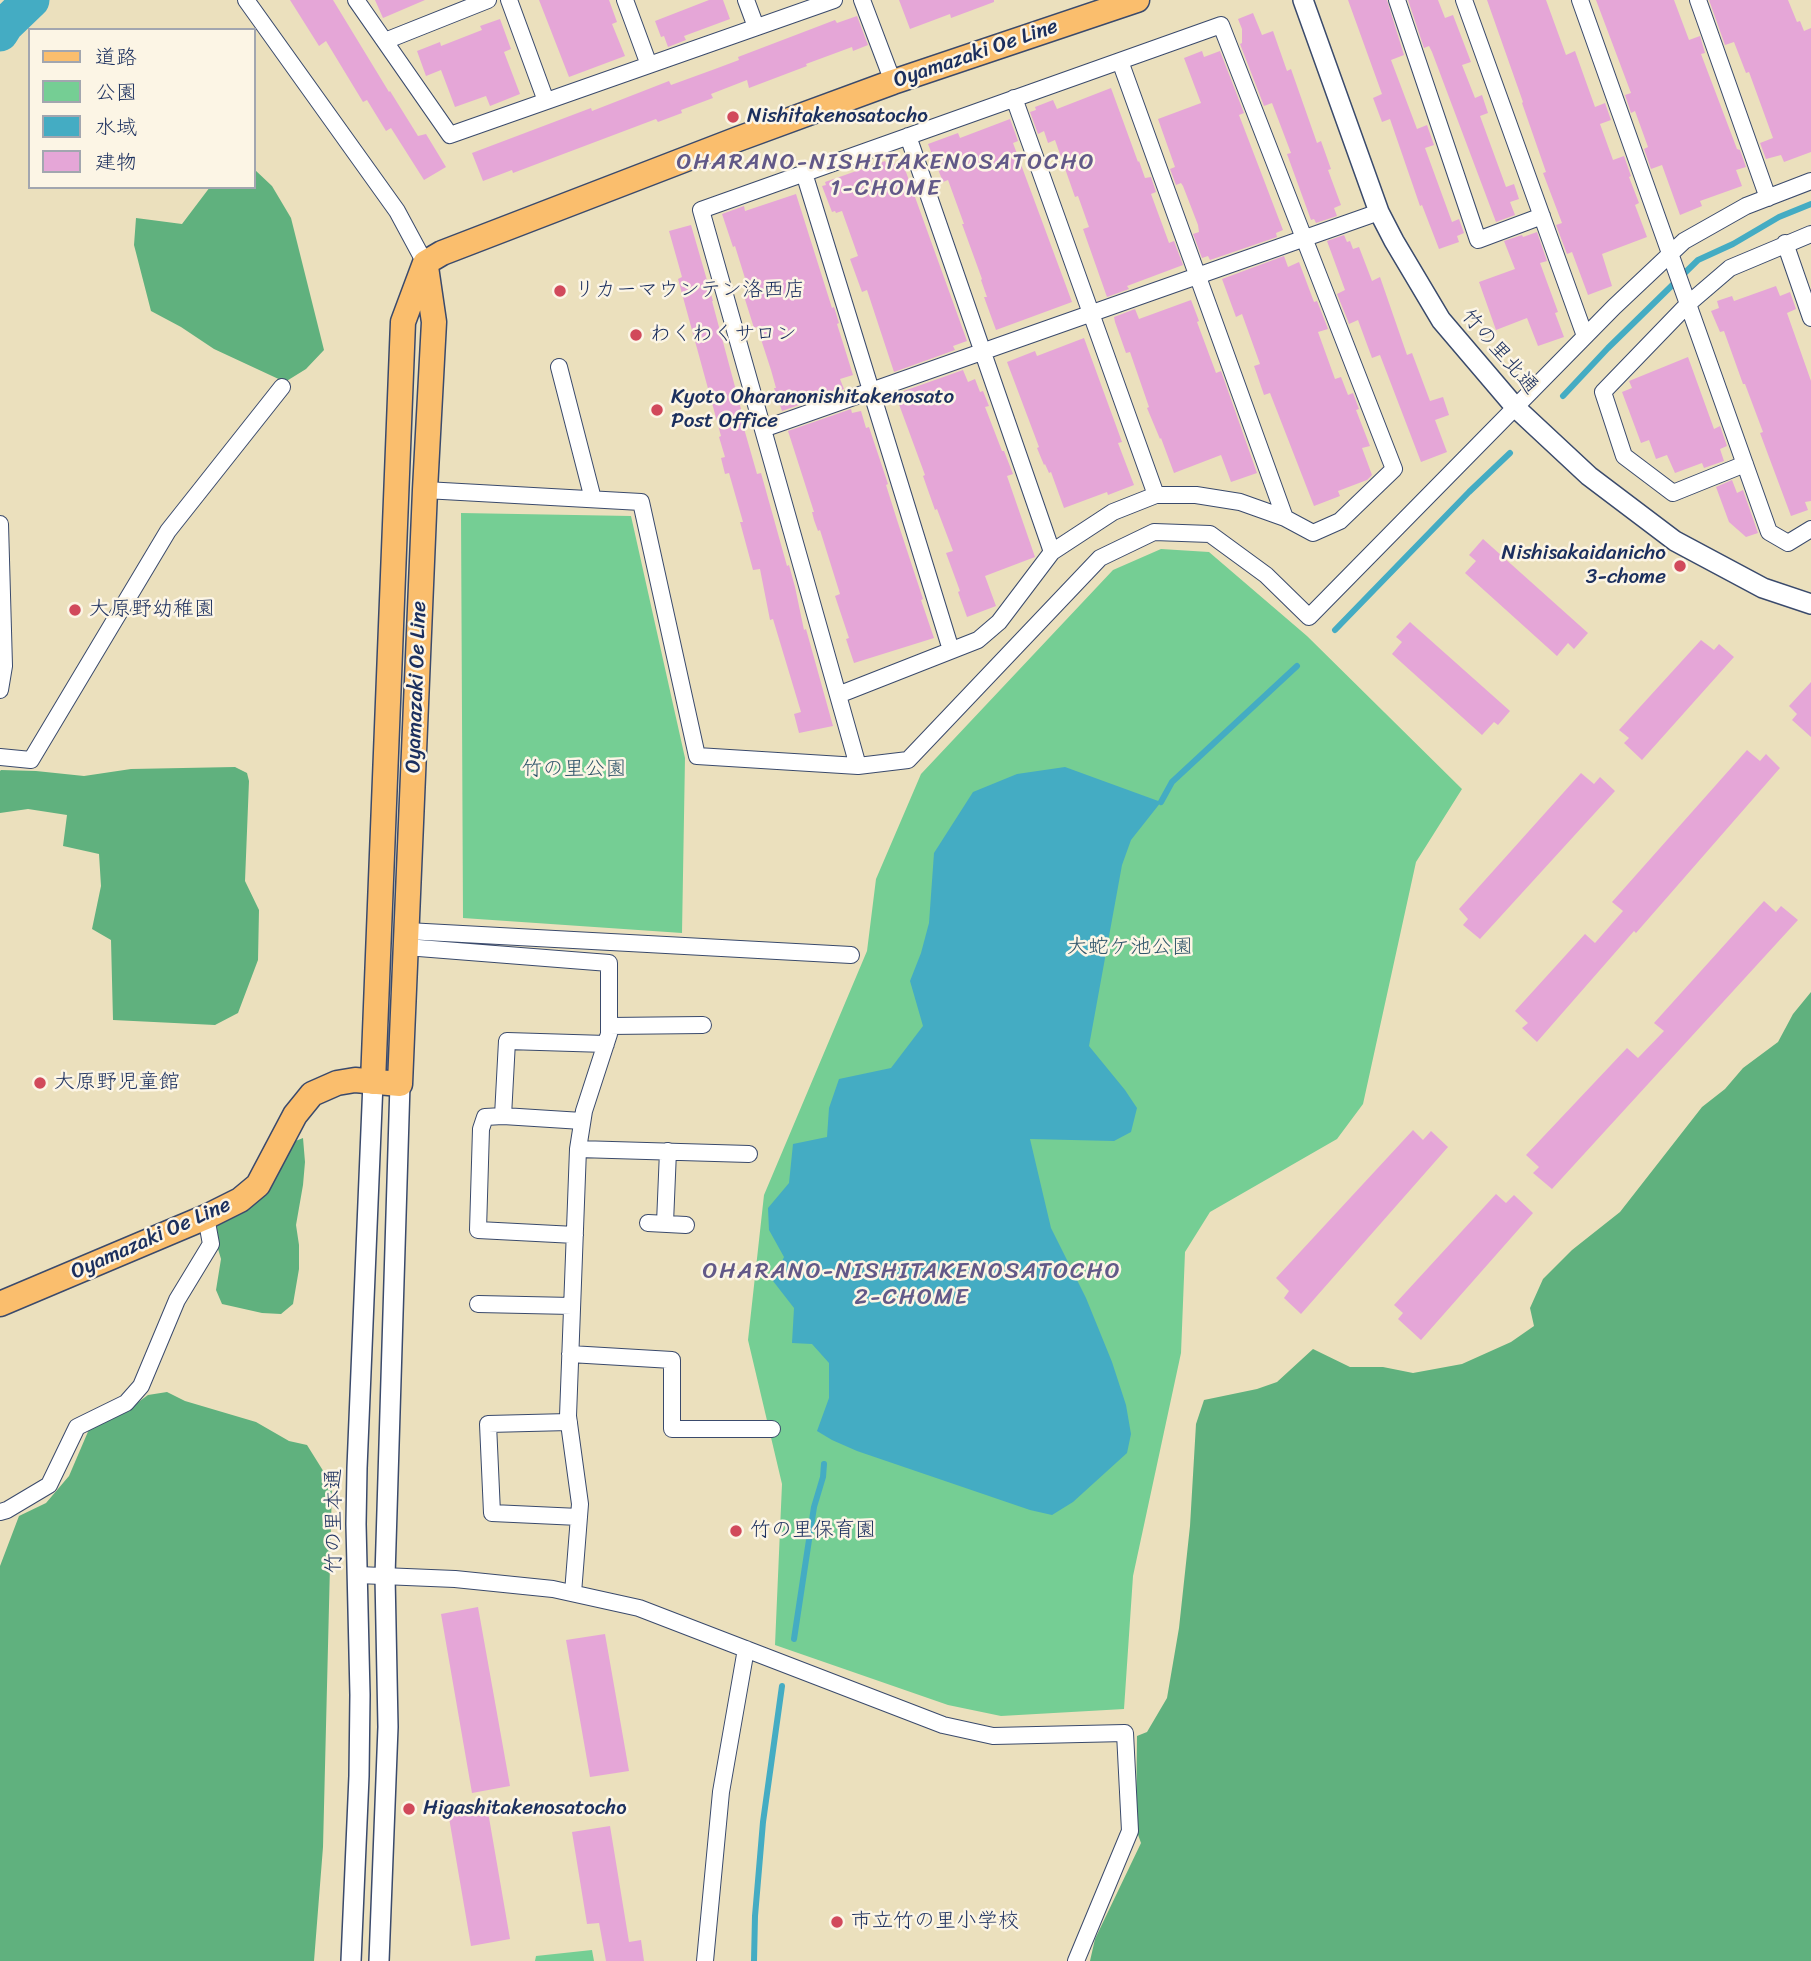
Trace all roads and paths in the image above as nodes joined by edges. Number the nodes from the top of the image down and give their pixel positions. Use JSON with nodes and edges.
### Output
{"nodes":[{"id":1,"x":246,"y":0,"type":"edge"},
{"id":2,"x":356,"y":0,"type":"edge"},
{"id":3,"x":488,"y":0,"type":"edge"},
{"id":4,"x":509,"y":0,"type":"edge"},
{"id":5,"x":625,"y":0,"type":"edge"},
{"id":6,"x":746,"y":0,"type":"edge"},
{"id":7,"x":834,"y":0,"type":"edge"},
{"id":8,"x":862,"y":0,"type":"edge"},
{"id":9,"x":1137,"y":0,"type":"edge"},
{"id":10,"x":1303,"y":0,"type":"edge"},
{"id":11,"x":1397,"y":0,"type":"edge"},
{"id":12,"x":1464,"y":0,"type":"edge"},
{"id":13,"x":1580,"y":0,"type":"edge"},
{"id":14,"x":1698,"y":0,"type":"edge"},
{"id":15,"x":756,"y":27,"type":"junction"},
{"id":16,"x":385,"y":41,"type":"junction"},
{"id":17,"x":1120,"y":61,"type":"junction"},
{"id":18,"x":649,"y":65,"type":"junction"},
{"id":19,"x":892,"y":82,"type":"junction"},
{"id":20,"x":1014,"y":98,"type":"junction"},
{"id":21,"x":547,"y":101,"type":"junction"},
{"id":22,"x":908,"y":136,"type":"junction"},
{"id":23,"x":804,"y":173,"type":"junction"},
{"id":24,"x":1811,"y":181,"type":"edge"},
{"id":25,"x":1768,"y":198,"type":"junction"},
{"id":26,"x":1379,"y":212,"type":"junction"},
{"id":27,"x":1542,"y":216,"type":"junction"},
{"id":28,"x":1811,"y":234,"type":"edge"},
{"id":29,"x":1305,"y":239,"type":"junction"},
{"id":30,"x":1785,"y":243,"type":"junction"},
{"id":31,"x":1671,"y":253,"type":"junction"},
{"id":32,"x":425,"y":263,"type":"junction"},
{"id":33,"x":1198,"y":276,"type":"junction"},
{"id":34,"x":1688,"y":304,"type":"junction"},
{"id":35,"x":1091,"y":314,"type":"junction"},
{"id":36,"x":1811,"y":318,"type":"edge"},
{"id":37,"x":1585,"y":336,"type":"junction"},
{"id":38,"x":983,"y":352,"type":"junction"},
{"id":39,"x":559,"y":366,"type":"dead end"},
{"id":40,"x":282,"y":387,"type":"dead end"},
{"id":41,"x":872,"y":391,"type":"junction"},
{"id":42,"x":1516,"y":408,"type":"junction"},
{"id":43,"x":763,"y":429,"type":"junction"},
{"id":44,"x":1745,"y":464,"type":"junction"},
{"id":45,"x":425,"y":490,"type":"junction"},
{"id":46,"x":1156,"y":495,"type":"junction"},
{"id":47,"x":593,"y":499,"type":"junction"},
{"id":48,"x":1284,"y":518,"type":"junction"},
{"id":49,"x":0,"y":524,"type":"edge"},
{"id":50,"x":1811,"y":529,"type":"edge"},
{"id":51,"x":1052,"y":552,"type":"junction"},
{"id":52,"x":1811,"y":604,"type":"edge"},
{"id":53,"x":951,"y":650,"type":"junction"},
{"id":54,"x":0,"y":690,"type":"edge"},
{"id":55,"x":838,"y":695,"type":"junction"},
{"id":56,"x":0,"y":757,"type":"edge"},
{"id":57,"x":858,"y":766,"type":"junction"},
{"id":58,"x":406,"y":939,"type":"junction"},
{"id":59,"x":851,"y":955,"type":"dead end"},
{"id":60,"x":703,"y":1025,"type":"dead end"},
{"id":61,"x":609,"y":1026,"type":"junction"},
{"id":62,"x":606,"y":1044,"type":"junction"},
{"id":63,"x":373,"y":1082,"type":"junction"},
{"id":64,"x":400,"y":1084,"type":"junction"},
{"id":65,"x":503,"y":1116,"type":"junction"},
{"id":66,"x":582,"y":1121,"type":"junction"},
{"id":67,"x":578,"y":1149,"type":"junction"},
{"id":68,"x":668,"y":1152,"type":"junction"},
{"id":69,"x":749,"y":1154,"type":"dead end"},
{"id":70,"x":206,"y":1217,"type":"junction"},
{"id":71,"x":686,"y":1225,"type":"dead end"},
{"id":72,"x":575,"y":1235,"type":"junction"},
{"id":73,"x":0,"y":1304,"type":"edge"},
{"id":74,"x":478,"y":1304,"type":"dead end"},
{"id":75,"x":572,"y":1307,"type":"junction"},
{"id":76,"x":570,"y":1354,"type":"junction"},
{"id":77,"x":569,"y":1422,"type":"junction"},
{"id":78,"x":772,"y":1429,"type":"dead end"},
{"id":79,"x":0,"y":1512,"type":"edge"},
{"id":80,"x":579,"y":1517,"type":"junction"},
{"id":81,"x":358,"y":1575,"type":"junction"},
{"id":82,"x":385,"y":1576,"type":"junction"},
{"id":83,"x":573,"y":1593,"type":"junction"},
{"id":84,"x":746,"y":1649,"type":"junction"},
{"id":85,"x":351,"y":1961,"type":"edge"},
{"id":86,"x":379,"y":1961,"type":"edge"},
{"id":87,"x":705,"y":1961,"type":"edge"},
{"id":88,"x":1076,"y":1961,"type":"edge"}],
"edges":[{"from":1,"to":32,"type":"street"},
{"from":2,"to":16,"type":"street"},
{"from":3,"to":16,"type":"street"},
{"from":4,"to":21,"type":"street"},
{"from":5,"to":18,"type":"street"},
{"from":6,"to":15,"type":"street"},
{"from":7,"to":15,"type":"street"},
{"from":8,"to":19,"type":"street"},
{"from":9,"to":19,"type":"main road","name":"Oyamazaki Oe Line"},
{"from":10,"to":26,"type":"street","name":"竹の里北通"},
{"from":11,"to":27,"type":"street"},
{"from":12,"to":27,"type":"street"},
{"from":13,"to":31,"type":"street"},
{"from":14,"to":25,"type":"street"},
{"from":15,"to":18,"type":"street"},
{"from":16,"to":21,"type":"street"},
{"from":17,"to":20,"type":"street"},
{"from":17,"to":29,"type":"street"},
{"from":17,"to":33,"type":"street"},
{"from":18,"to":21,"type":"street"},
{"from":19,"to":32,"type":"main road","name":"Oyamazaki Oe Line"},
{"from":20,"to":22,"type":"street"},
{"from":20,"to":35,"type":"street"},
{"from":22,"to":23,"type":"street"},
{"from":22,"to":38,"type":"street"},
{"from":23,"to":41,"type":"street"},
{"from":23,"to":43,"type":"street"},
{"from":24,"to":25,"type":"street"},
{"from":25,"to":31,"type":"street"},
{"from":26,"to":29,"type":"street"},
{"from":26,"to":42,"type":"street","name":"竹の里北通"},
{"from":27,"to":37,"type":"street"},
{"from":28,"to":30,"type":"street"},
{"from":29,"to":33,"type":"street"},
{"from":29,"to":48,"type":"street"},
{"from":30,"to":34,"type":"street"},
{"from":30,"to":36,"type":"street"},
{"from":31,"to":34,"type":"street"},
{"from":31,"to":37,"type":"street"},
{"from":32,"to":45,"type":"main road","name":"Oyamazaki Oe Line"},
{"from":32,"to":63,"type":"main road","name":"Oyamazaki Oe Line"},
{"from":33,"to":35,"type":"street"},
{"from":33,"to":48,"type":"street"},
{"from":34,"to":44,"type":"street"},
{"from":34,"to":44,"type":"street"},
{"from":35,"to":38,"type":"street"},
{"from":35,"to":46,"type":"street"},
{"from":37,"to":42,"type":"street"},
{"from":38,"to":41,"type":"street"},
{"from":38,"to":51,"type":"street"},
{"from":39,"to":47,"type":"street"},
{"from":40,"to":56,"type":"street"},
{"from":41,"to":43,"type":"street"},
{"from":41,"to":53,"type":"street"},
{"from":42,"to":52,"type":"street","name":"竹の里北通"},
{"from":42,"to":57,"type":"street"},
{"from":43,"to":55,"type":"street"},
{"from":44,"to":50,"type":"street"},
{"from":45,"to":47,"type":"street"},
{"from":45,"to":58,"type":"main road","name":"Oyamazaki Oe Line"},
{"from":46,"to":48,"type":"street"},
{"from":46,"to":51,"type":"street"},
{"from":47,"to":57,"type":"street"},
{"from":49,"to":54,"type":"street"},
{"from":51,"to":53,"type":"street"},
{"from":53,"to":55,"type":"street"},
{"from":55,"to":57,"type":"street"},
{"from":58,"to":59,"type":"street"},
{"from":58,"to":61,"type":"street"},
{"from":58,"to":64,"type":"main road","name":"Oyamazaki Oe Line"},
{"from":60,"to":61,"type":"street"},
{"from":61,"to":62,"type":"street"},
{"from":62,"to":65,"type":"street"},
{"from":62,"to":66,"type":"street"},
{"from":63,"to":64,"type":"main road","name":"Oyamazaki Oe Line"},
{"from":63,"to":70,"type":"main road","name":"Oyamazaki Oe Line"},
{"from":63,"to":81,"type":"street","name":"竹の里本通"},
{"from":64,"to":82,"type":"street"},
{"from":65,"to":66,"type":"street"},
{"from":65,"to":72,"type":"street"},
{"from":66,"to":67,"type":"street"},
{"from":67,"to":68,"type":"street"},
{"from":67,"to":72,"type":"street"},
{"from":68,"to":69,"type":"street"},
{"from":68,"to":71,"type":"street"},
{"from":70,"to":73,"type":"main road","name":"Oyamazaki Oe Line"},
{"from":70,"to":79,"type":"street"},
{"from":72,"to":75,"type":"street"},
{"from":74,"to":75,"type":"street"},
{"from":75,"to":76,"type":"street"},
{"from":76,"to":77,"type":"street"},
{"from":76,"to":78,"type":"street"},
{"from":77,"to":80,"type":"street"},
{"from":77,"to":80,"type":"street"},
{"from":80,"to":83,"type":"street"},
{"from":81,"to":82,"type":"street"},
{"from":81,"to":85,"type":"street","name":"竹の里本通"},
{"from":82,"to":83,"type":"street"},
{"from":82,"to":86,"type":"street"},
{"from":83,"to":84,"type":"street"},
{"from":84,"to":87,"type":"street"},
{"from":84,"to":88,"type":"street"}]}
